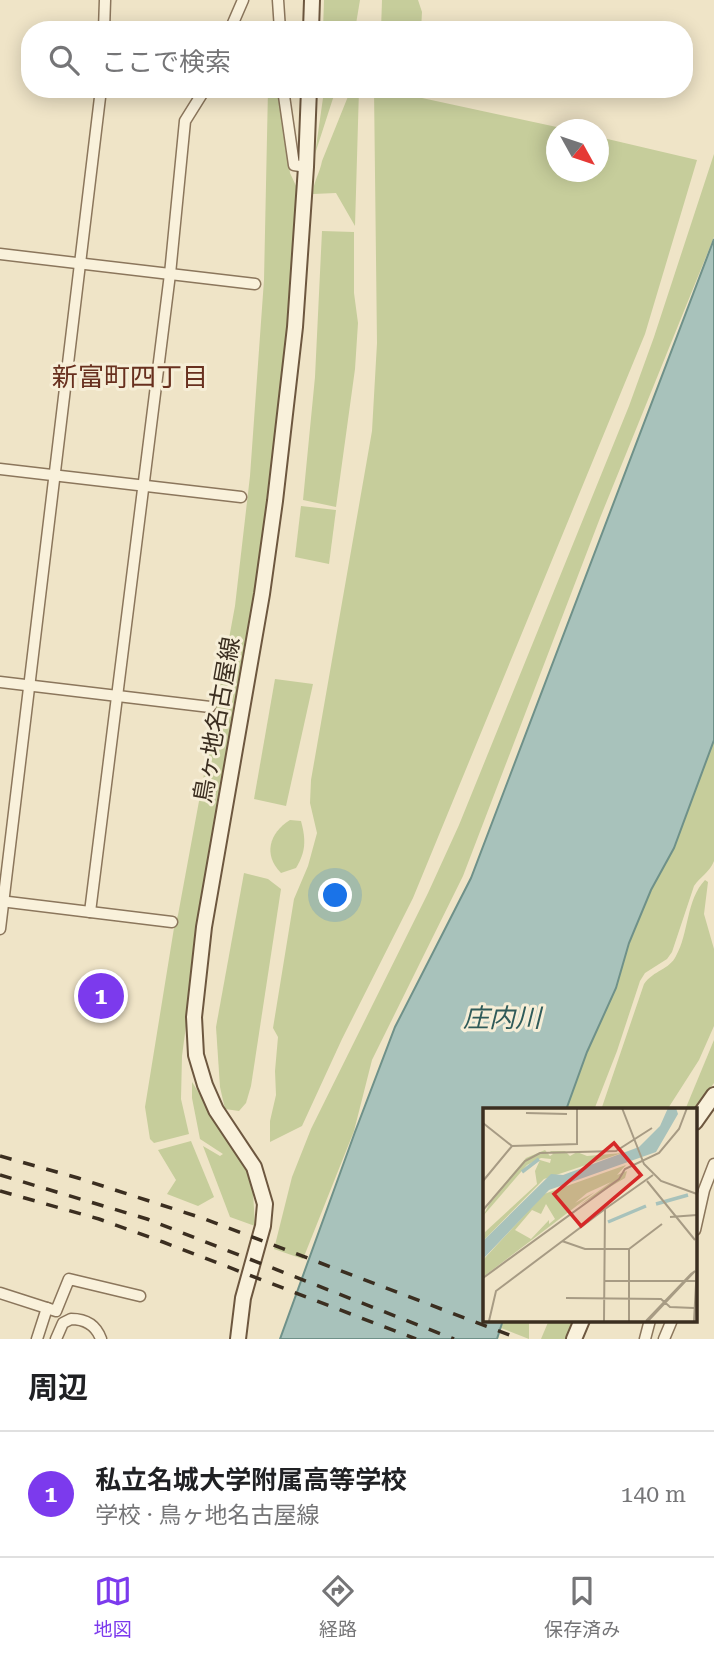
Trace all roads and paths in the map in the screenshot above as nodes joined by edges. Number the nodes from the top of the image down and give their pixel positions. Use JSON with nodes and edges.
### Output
{"nodes":[{"id":1,"x":105,"y":0,"type":"edge"},
{"id":2,"x":243,"y":0,"type":"edge"},
{"id":3,"x":278,"y":0,"type":"edge"},
{"id":4,"x":312,"y":0,"type":"edge"},
{"id":5,"x":104,"y":21,"type":"edge"},
{"id":6,"x":234,"y":21,"type":"edge"},
{"id":7,"x":279,"y":21,"type":"edge"},
{"id":8,"x":311,"y":21,"type":"edge"},
{"id":9,"x":100,"y":98,"type":"edge"},
{"id":10,"x":199,"y":98,"type":"edge"},
{"id":11,"x":285,"y":98,"type":"edge"},
{"id":12,"x":309,"y":98,"type":"edge"},
{"id":13,"x":306,"y":167,"type":"junction"},
{"id":14,"x":0,"y":254,"type":"edge"},
{"id":15,"x":80,"y":263,"type":"junction"},
{"id":16,"x":170,"y":274,"type":"junction"},
{"id":17,"x":255,"y":284,"type":"dead end"},
{"id":18,"x":0,"y":469,"type":"edge"},
{"id":19,"x":55,"y":475,"type":"junction"},
{"id":20,"x":145,"y":486,"type":"junction"},
{"id":21,"x":241,"y":497,"type":"dead end"},
{"id":22,"x":0,"y":682,"type":"edge"},
{"id":23,"x":29,"y":686,"type":"junction"},
{"id":24,"x":117,"y":696,"type":"junction"},
{"id":25,"x":209,"y":707,"type":"dead end"},
{"id":26,"x":2,"y":902,"type":"edge"},
{"id":27,"x":90,"y":912,"type":"junction"},
{"id":28,"x":172,"y":922,"type":"dead end"},
{"id":29,"x":0,"y":929,"type":"edge"},
{"id":30,"x":714,"y":1095,"type":"edge"},
{"id":31,"x":696,"y":1121,"type":"edge"},
{"id":32,"x":714,"y":1164,"type":"edge"},
{"id":33,"x":696,"y":1226,"type":"edge"},
{"id":34,"x":0,"y":1293,"type":"edge"},
{"id":35,"x":140,"y":1296,"type":"dead end"},
{"id":36,"x":47,"y":1308,"type":"junction"},
{"id":37,"x":581,"y":1322,"type":"edge"},
{"id":38,"x":649,"y":1322,"type":"edge"},
{"id":39,"x":671,"y":1322,"type":"edge"},
{"id":40,"x":37,"y":1339,"type":"edge"},
{"id":41,"x":56,"y":1339,"type":"edge"},
{"id":42,"x":101,"y":1339,"type":"edge"},
{"id":43,"x":238,"y":1339,"type":"edge"},
{"id":44,"x":574,"y":1339,"type":"edge"},
{"id":45,"x":645,"y":1339,"type":"edge"},
{"id":46,"x":664,"y":1339,"type":"edge"}],
"edges":[{"from":1,"to":5,"type":"street"},
{"from":2,"to":6,"type":"street"},
{"from":3,"to":7,"type":"street"},
{"from":4,"to":8,"type":"main road"},
{"from":9,"to":15,"type":"street"},
{"from":10,"to":16,"type":"street"},
{"from":11,"to":13,"type":"street"},
{"from":12,"to":13,"type":"main road","name":"鳥ヶ地名古屋線"},
{"from":13,"to":43,"type":"main road","name":"鳥ヶ地名古屋線"},
{"from":14,"to":15,"type":"street"},
{"from":15,"to":16,"type":"street"},
{"from":15,"to":19,"type":"street"},
{"from":16,"to":17,"type":"street"},
{"from":16,"to":20,"type":"street"},
{"from":18,"to":19,"type":"street"},
{"from":19,"to":20,"type":"street"},
{"from":19,"to":23,"type":"street"},
{"from":20,"to":21,"type":"street"},
{"from":20,"to":24,"type":"street"},
{"from":22,"to":23,"type":"street"},
{"from":23,"to":24,"type":"street"},
{"from":23,"to":26,"type":"street"},
{"from":24,"to":25,"type":"street"},
{"from":24,"to":27,"type":"street"},
{"from":26,"to":27,"type":"street"},
{"from":26,"to":29,"type":"street"},
{"from":27,"to":28,"type":"street"},
{"from":30,"to":31,"type":"main road"},
{"from":32,"to":33,"type":"street"},
{"from":34,"to":36,"type":"street"},
{"from":35,"to":36,"type":"street"},
{"from":36,"to":40,"type":"street"},
{"from":37,"to":44,"type":"main road"},
{"from":38,"to":45,"type":"street"},
{"from":39,"to":46,"type":"street"},
{"from":41,"to":42,"type":"street"}]}
